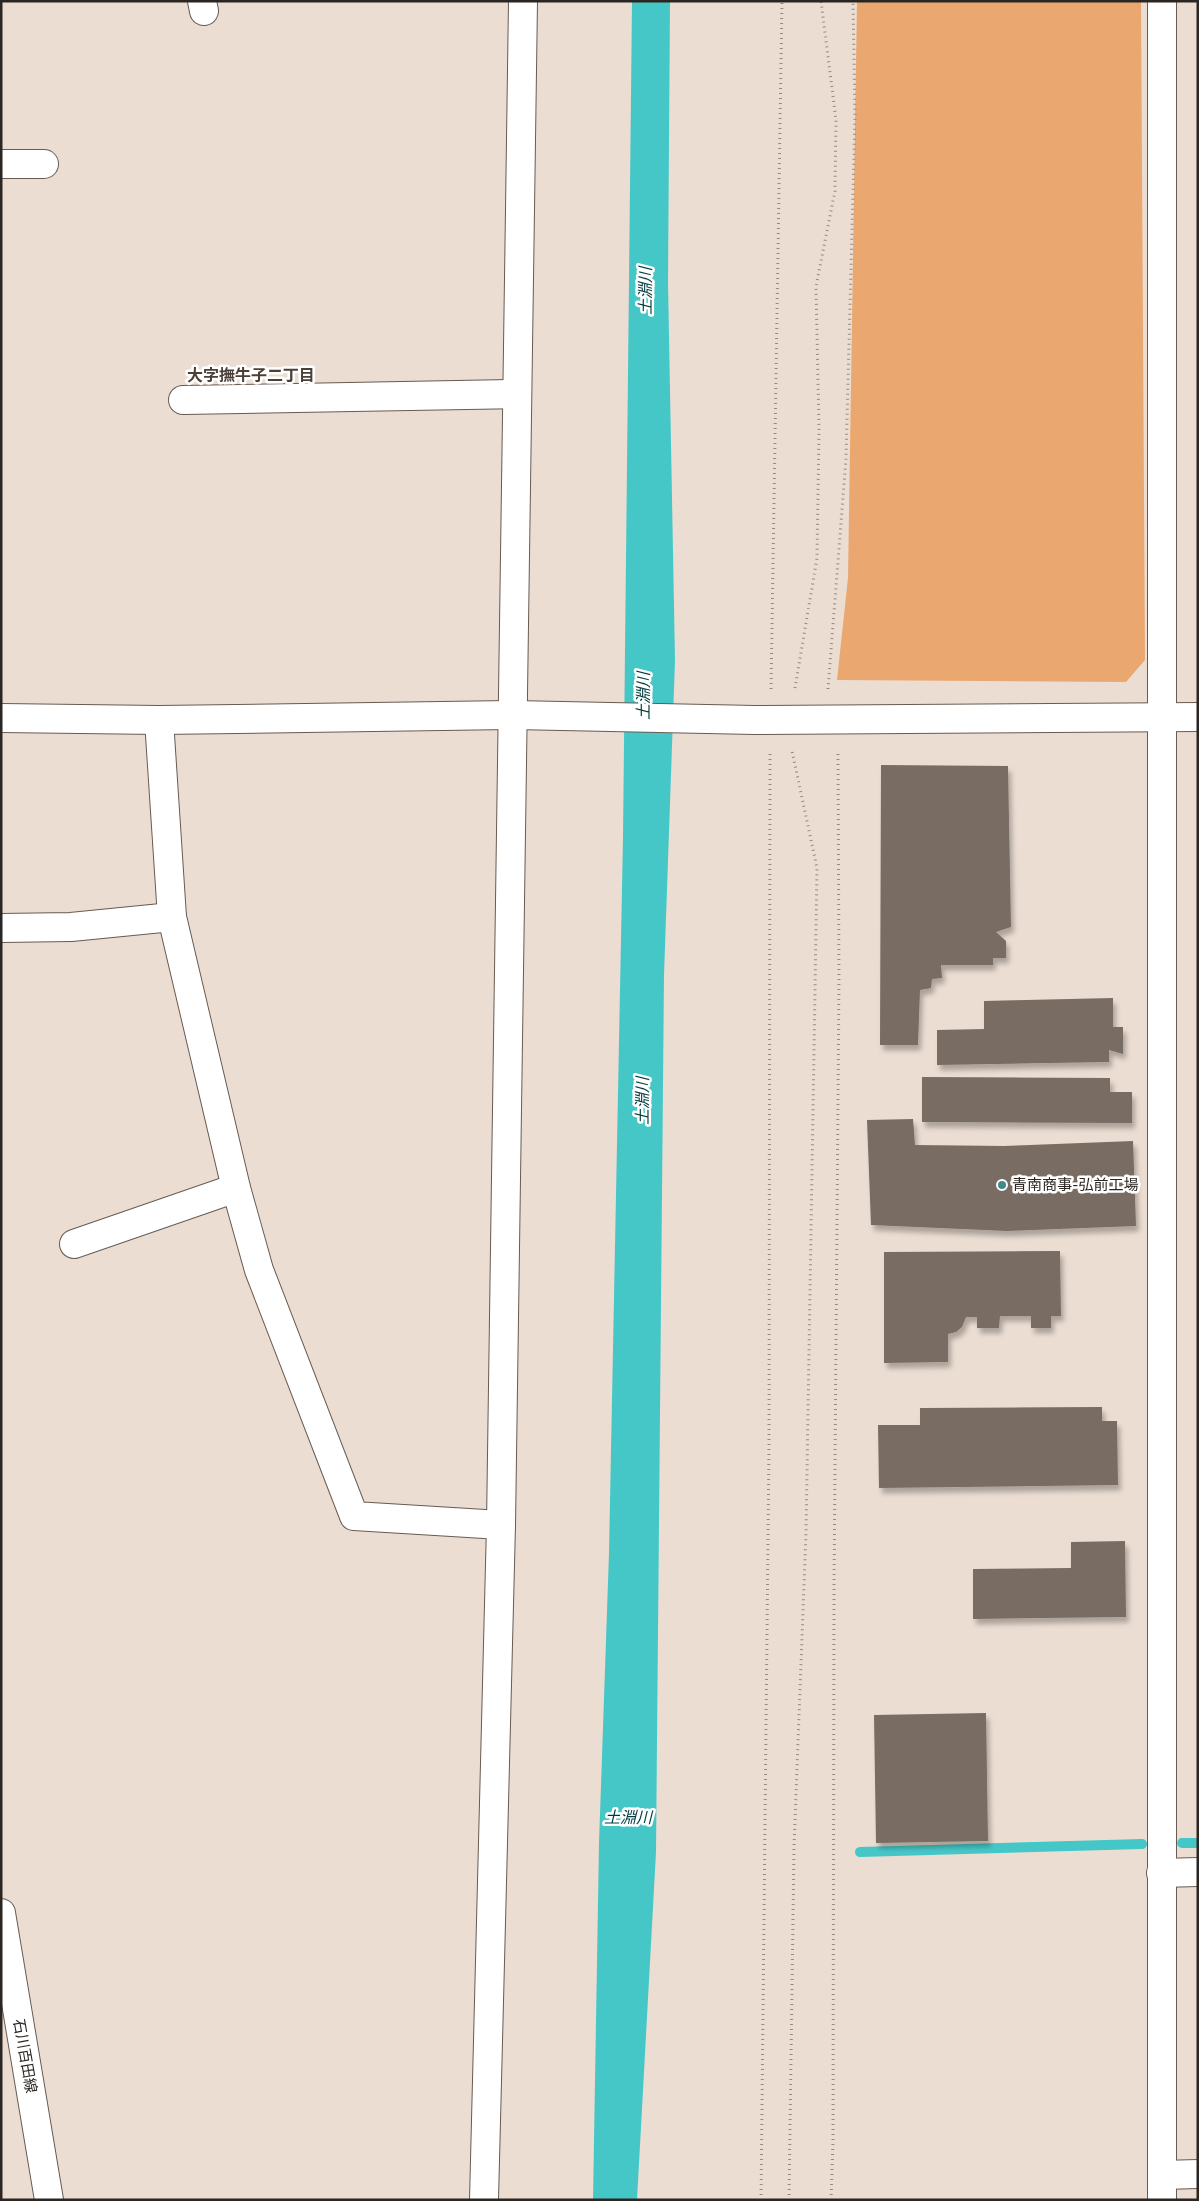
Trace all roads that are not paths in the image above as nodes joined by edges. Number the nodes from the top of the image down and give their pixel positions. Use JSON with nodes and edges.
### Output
{"nodes":[{"id":1,"x":523,"y":1,"type":"edge"},
{"id":2,"x":1162,"y":1,"type":"edge"},
{"id":3,"x":1,"y":164,"type":"edge"},
{"id":4,"x":44,"y":164,"type":"dead end"},
{"id":5,"x":517,"y":394,"type":"junction"},
{"id":6,"x":183,"y":400,"type":"dead end"},
{"id":7,"x":514,"y":715,"type":"junction"},
{"id":8,"x":1163,"y":717,"type":"junction"},
{"id":9,"x":1198,"y":717,"type":"edge"},
{"id":10,"x":1,"y":718,"type":"edge"},
{"id":11,"x":159,"y":720,"type":"junction"},
{"id":12,"x":172,"y":917,"type":"junction"},
{"id":13,"x":1,"y":928,"type":"edge"},
{"id":14,"x":236,"y":1188,"type":"junction"},
{"id":15,"x":74,"y":1244,"type":"dead end"},
{"id":16,"x":501,"y":1525,"type":"junction"},
{"id":17,"x":1198,"y":1872,"type":"edge"},
{"id":18,"x":1161,"y":1873,"type":"junction"},
{"id":19,"x":1,"y":1913,"type":"edge"},
{"id":20,"x":1198,"y":2174,"type":"edge"},
{"id":21,"x":1162,"y":2187,"type":"edge"},
{"id":22,"x":49,"y":2200,"type":"edge"},
{"id":23,"x":484,"y":2200,"type":"edge"}],
"edges":[{"from":1,"to":5,"type":"street"},
{"from":2,"to":8,"type":"street"},
{"from":3,"to":4,"type":"street"},
{"from":5,"to":6,"type":"street"},
{"from":5,"to":7,"type":"street"},
{"from":7,"to":8,"type":"street"},
{"from":7,"to":11,"type":"street"},
{"from":7,"to":16,"type":"street"},
{"from":8,"to":9,"type":"street"},
{"from":8,"to":18,"type":"street"},
{"from":10,"to":11,"type":"street"},
{"from":11,"to":12,"type":"street"},
{"from":12,"to":13,"type":"street"},
{"from":12,"to":14,"type":"street"},
{"from":14,"to":15,"type":"street"},
{"from":14,"to":16,"type":"street"},
{"from":16,"to":23,"type":"street"},
{"from":17,"to":18,"type":"street"},
{"from":18,"to":21,"type":"street"},
{"from":19,"to":22,"type":"street","name":"石川百田線"},
{"from":20,"to":21,"type":"street"}]}
